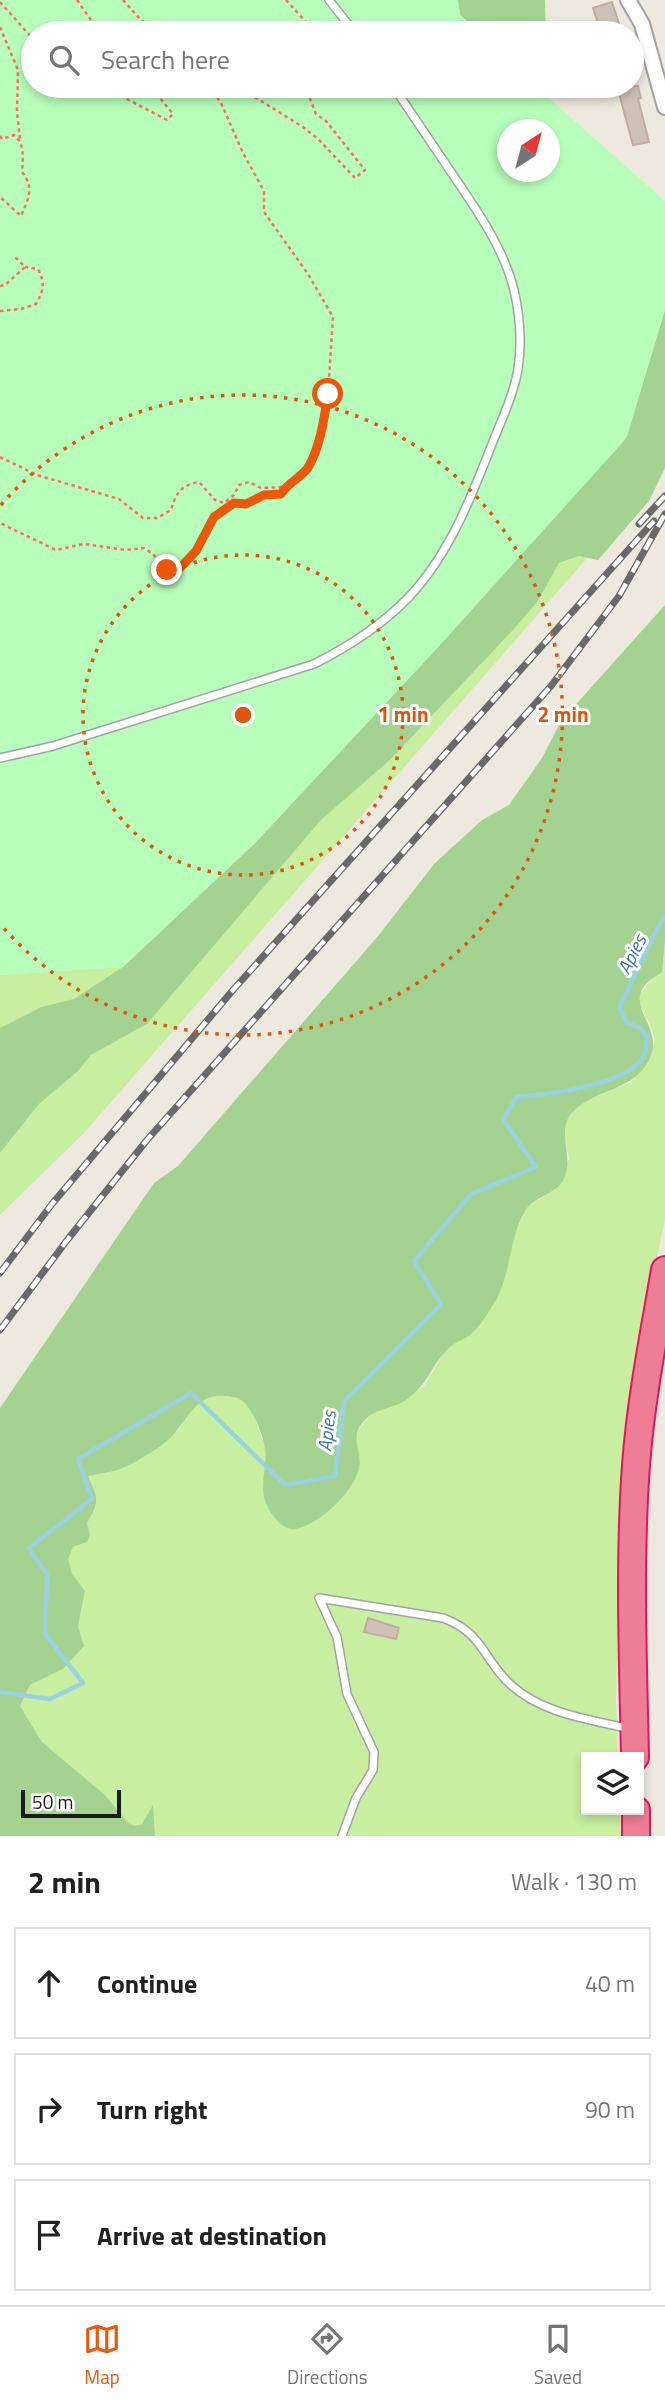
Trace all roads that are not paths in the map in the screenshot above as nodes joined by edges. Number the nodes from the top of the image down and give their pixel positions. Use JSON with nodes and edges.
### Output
{"nodes":[{"id":1,"x":329,"y":0,"type":"edge"},
{"id":2,"x":628,"y":0,"type":"edge"},
{"id":3,"x":346,"y":21,"type":"edge"},
{"id":4,"x":640,"y":21,"type":"edge"},
{"id":5,"x":644,"y":31,"type":"edge"},
{"id":6,"x":401,"y":98,"type":"edge"},
{"id":7,"x":665,"y":107,"type":"edge"},
{"id":8,"x":0,"y":758,"type":"edge"},
{"id":9,"x":665,"y":1270,"type":"edge"},
{"id":10,"x":634,"y":1730,"type":"junction"},
{"id":11,"x":635,"y":1752,"type":"edge"},
{"id":12,"x":635,"y":1815,"type":"edge"},
{"id":13,"x":342,"y":1836,"type":"edge"},
{"id":14,"x":636,"y":1836,"type":"edge"}],
"edges":[{"from":1,"to":3,"type":"lane"},
{"from":2,"to":4,"type":"street"},
{"from":5,"to":7,"type":"street"},
{"from":6,"to":8,"type":"lane"},
{"from":9,"to":10,"type":"highway"},
{"from":10,"to":11,"type":"highway"},
{"from":10,"to":13,"type":"lane"},
{"from":12,"to":14,"type":"highway"}]}
